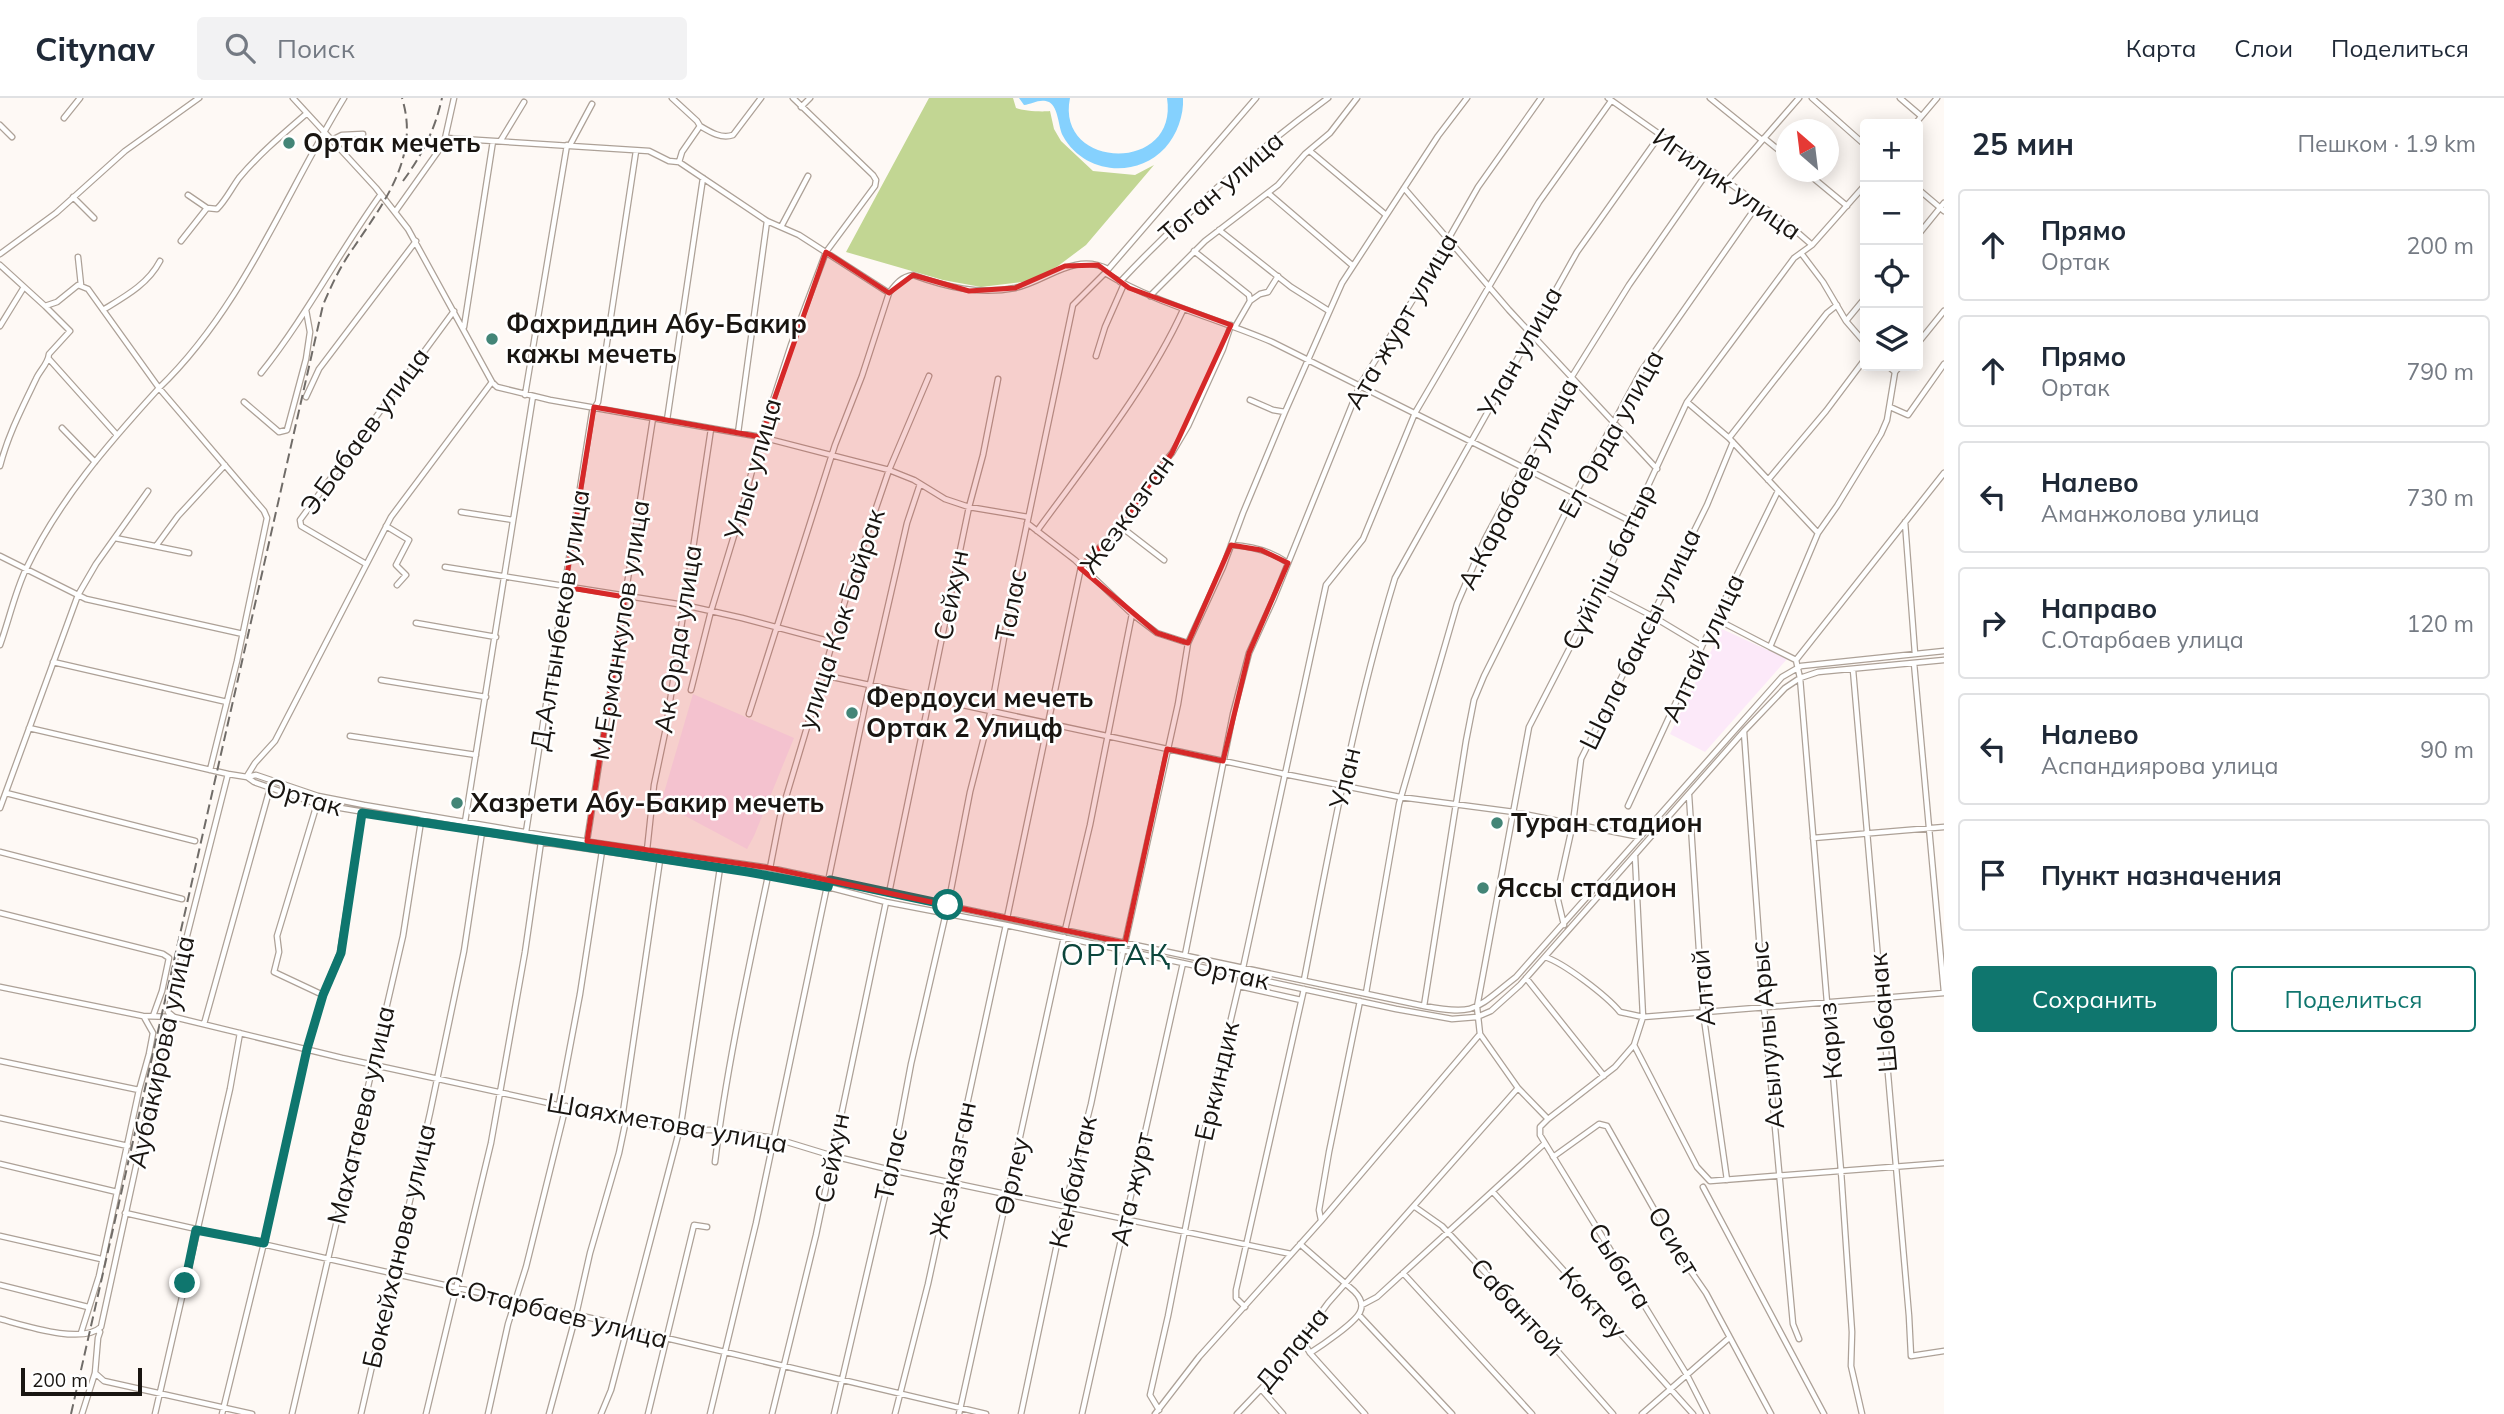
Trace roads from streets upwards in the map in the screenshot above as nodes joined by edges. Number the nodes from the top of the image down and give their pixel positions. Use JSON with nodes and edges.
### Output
{"nodes":[{"id":1,"x":80,"y":98,"type":"edge"},
{"id":2,"x":199,"y":98,"type":"edge"},
{"id":3,"x":293,"y":98,"type":"edge"},
{"id":4,"x":344,"y":98,"type":"edge"},
{"id":5,"x":454,"y":98,"type":"edge"},
{"id":6,"x":672,"y":98,"type":"edge"},
{"id":7,"x":761,"y":98,"type":"edge"},
{"id":8,"x":793,"y":98,"type":"edge"},
{"id":9,"x":810,"y":98,"type":"edge"},
{"id":10,"x":1256,"y":98,"type":"edge"},
{"id":11,"x":1328,"y":98,"type":"edge"},
{"id":12,"x":1357,"y":98,"type":"edge"},
{"id":13,"x":1467,"y":98,"type":"edge"},
{"id":14,"x":1541,"y":98,"type":"edge"},
{"id":15,"x":1710,"y":98,"type":"edge"},
{"id":16,"x":1799,"y":98,"type":"edge"},
{"id":17,"x":1812,"y":98,"type":"edge"},
{"id":18,"x":1900,"y":98,"type":"edge"},
{"id":19,"x":1937,"y":98,"type":"edge"},
{"id":20,"x":1609,"y":99,"type":"edge"},
{"id":21,"x":524,"y":102,"type":"dead end"},
{"id":22,"x":592,"y":104,"type":"dead end"},
{"id":23,"x":801,"y":107,"type":"junction"},
{"id":24,"x":306,"y":114,"type":"junction"},
{"id":25,"x":1921,"y":116,"type":"junction"},
{"id":26,"x":64,"y":118,"type":"dead end"},
{"id":27,"x":1918,"y":119,"type":"edge"},
{"id":28,"x":0,"y":125,"type":"edge"},
{"id":29,"x":700,"y":126,"type":"junction"},
{"id":30,"x":323,"y":132,"type":"junction"},
{"id":31,"x":363,"y":134,"type":"dead end"},
{"id":32,"x":1660,"y":135,"type":"junction"},
{"id":33,"x":12,"y":136,"type":"dead end"},
{"id":34,"x":446,"y":138,"type":"junction"},
{"id":35,"x":1763,"y":139,"type":"junction"},
{"id":36,"x":332,"y":140,"type":"junction"},
{"id":37,"x":493,"y":141,"type":"junction"},
{"id":38,"x":501,"y":141,"type":"junction"},
{"id":39,"x":1860,"y":141,"type":"edge"},
{"id":40,"x":568,"y":145,"type":"junction"},
{"id":41,"x":1776,"y":148,"type":"edge"},
{"id":42,"x":636,"y":151,"type":"junction"},
{"id":43,"x":1311,"y":152,"type":"junction"},
{"id":44,"x":679,"y":162,"type":"junction"},
{"id":45,"x":1709,"y":170,"type":"junction"},
{"id":46,"x":808,"y":176,"type":"dead end"},
{"id":47,"x":703,"y":178,"type":"junction"},
{"id":48,"x":1727,"y":182,"type":"junction"},
{"id":49,"x":1818,"y":182,"type":"edge"},
{"id":50,"x":1404,"y":188,"type":"junction"},
{"id":51,"x":1860,"y":190,"type":"edge"},
{"id":52,"x":1268,"y":192,"type":"junction"},
{"id":53,"x":1923,"y":193,"type":"edge"},
{"id":54,"x":380,"y":194,"type":"junction"},
{"id":55,"x":188,"y":195,"type":"dead end"},
{"id":56,"x":73,"y":197,"type":"junction"},
{"id":57,"x":1758,"y":204,"type":"junction"},
{"id":58,"x":1847,"y":205,"type":"junction"},
{"id":59,"x":1943,"y":207,"type":"edge"},
{"id":60,"x":207,"y":208,"type":"junction"},
{"id":61,"x":395,"y":212,"type":"junction"},
{"id":62,"x":1386,"y":215,"type":"junction"},
{"id":63,"x":94,"y":218,"type":"dead end"},
{"id":64,"x":767,"y":221,"type":"junction"},
{"id":65,"x":781,"y":227,"type":"junction"},
{"id":66,"x":1923,"y":229,"type":"edge"},
{"id":67,"x":1219,"y":230,"type":"junction"},
{"id":68,"x":1448,"y":239,"type":"junction"},
{"id":69,"x":181,"y":241,"type":"dead end"},
{"id":70,"x":416,"y":241,"type":"junction"},
{"id":71,"x":1812,"y":245,"type":"junction"},
{"id":72,"x":1194,"y":251,"type":"junction"},
{"id":73,"x":826,"y":252,"type":"junction"},
{"id":74,"x":1801,"y":253,"type":"junction"},
{"id":75,"x":0,"y":254,"type":"edge"},
{"id":76,"x":78,"y":257,"type":"dead end"},
{"id":77,"x":160,"y":261,"type":"dead end"},
{"id":78,"x":0,"y":265,"type":"edge"},
{"id":79,"x":1352,"y":265,"type":"junction"},
{"id":80,"x":1107,"y":271,"type":"junction"},
{"id":81,"x":1278,"y":276,"type":"junction"},
{"id":82,"x":1122,"y":283,"type":"junction"},
{"id":83,"x":81,"y":285,"type":"junction"},
{"id":84,"x":1489,"y":286,"type":"junction"},
{"id":85,"x":24,"y":288,"type":"junction"},
{"id":86,"x":889,"y":293,"type":"junction"},
{"id":87,"x":1150,"y":296,"type":"junction"},
{"id":88,"x":1250,"y":302,"type":"junction"},
{"id":89,"x":1860,"y":304,"type":"edge"},
{"id":90,"x":1073,"y":305,"type":"joint"},
{"id":91,"x":1837,"y":305,"type":"junction"},
{"id":92,"x":45,"y":306,"type":"junction"},
{"id":93,"x":103,"y":310,"type":"junction"},
{"id":94,"x":306,"y":310,"type":"junction"},
{"id":95,"x":1183,"y":310,"type":"junction"},
{"id":96,"x":454,"y":311,"type":"junction"},
{"id":97,"x":1944,"y":311,"type":"edge"},
{"id":98,"x":1329,"y":312,"type":"junction"},
{"id":99,"x":1846,"y":321,"type":"junction"},
{"id":100,"x":0,"y":326,"type":"edge"},
{"id":101,"x":1233,"y":326,"type":"junction"},
{"id":102,"x":463,"y":328,"type":"junction"},
{"id":103,"x":1532,"y":335,"type":"junction"},
{"id":104,"x":1860,"y":337,"type":"edge"},
{"id":105,"x":1923,"y":337,"type":"edge"},
{"id":106,"x":1096,"y":356,"type":"dead end"},
{"id":107,"x":49,"y":359,"type":"junction"},
{"id":108,"x":1308,"y":359,"type":"junction"},
{"id":109,"x":1944,"y":364,"type":"edge"},
{"id":110,"x":1860,"y":366,"type":"edge"},
{"id":111,"x":1895,"y":372,"type":"edge"},
{"id":112,"x":261,"y":373,"type":"dead end"},
{"id":113,"x":929,"y":376,"type":"dead end"},
{"id":114,"x":1571,"y":378,"type":"junction"},
{"id":115,"x":998,"y":379,"type":"dead end"},
{"id":116,"x":492,"y":382,"type":"junction"},
{"id":117,"x":1360,"y":385,"type":"junction"},
{"id":118,"x":159,"y":388,"type":"junction"},
{"id":119,"x":525,"y":395,"type":"junction"},
{"id":120,"x":306,"y":397,"type":"dead end"},
{"id":121,"x":533,"y":397,"type":"junction"},
{"id":122,"x":1250,"y":400,"type":"dead end"},
{"id":123,"x":244,"y":402,"type":"dead end"},
{"id":124,"x":1687,"y":402,"type":"junction"},
{"id":125,"x":1889,"y":406,"type":"junction"},
{"id":126,"x":594,"y":407,"type":"junction"},
{"id":127,"x":1285,"y":412,"type":"junction"},
{"id":128,"x":1415,"y":413,"type":"junction"},
{"id":129,"x":653,"y":418,"type":"junction"},
{"id":130,"x":667,"y":420,"type":"junction"},
{"id":131,"x":1612,"y":423,"type":"junction"},
{"id":132,"x":62,"y":428,"type":"dead end"},
{"id":133,"x":711,"y":429,"type":"junction"},
{"id":134,"x":738,"y":433,"type":"junction"},
{"id":135,"x":117,"y":435,"type":"junction"},
{"id":136,"x":761,"y":437,"type":"junction"},
{"id":137,"x":1731,"y":440,"type":"junction"},
{"id":138,"x":1470,"y":442,"type":"junction"},
{"id":139,"x":832,"y":455,"type":"junction"},
{"id":140,"x":95,"y":462,"type":"junction"},
{"id":141,"x":225,"y":465,"type":"junction"},
{"id":142,"x":0,"y":466,"type":"edge"},
{"id":143,"x":1522,"y":468,"type":"junction"},
{"id":144,"x":1657,"y":469,"type":"junction"},
{"id":145,"x":889,"y":470,"type":"junction"},
{"id":146,"x":1944,"y":473,"type":"edge"},
{"id":147,"x":1768,"y":480,"type":"junction"},
{"id":148,"x":920,"y":484,"type":"junction"},
{"id":149,"x":148,"y":491,"type":"dead end"},
{"id":150,"x":1778,"y":491,"type":"junction"},
{"id":151,"x":1575,"y":494,"type":"junction"},
{"id":152,"x":969,"y":508,"type":"junction"},
{"id":153,"x":461,"y":512,"type":"dead end"},
{"id":154,"x":513,"y":520,"type":"junction"},
{"id":155,"x":1028,"y":520,"type":"junction"},
{"id":156,"x":1632,"y":522,"type":"junction"},
{"id":157,"x":1905,"y":522,"type":"junction"},
{"id":158,"x":386,"y":526,"type":"junction"},
{"id":159,"x":1120,"y":526,"type":"junction"},
{"id":160,"x":1037,"y":531,"type":"junction"},
{"id":161,"x":1818,"y":533,"type":"junction"},
{"id":162,"x":115,"y":538,"type":"junction"},
{"id":163,"x":1231,"y":545,"type":"junction"},
{"id":164,"x":156,"y":546,"type":"junction"},
{"id":165,"x":189,"y":553,"type":"dead end"},
{"id":166,"x":0,"y":556,"type":"edge"},
{"id":167,"x":1164,"y":560,"type":"dead end"},
{"id":168,"x":1288,"y":563,"type":"junction"},
{"id":169,"x":366,"y":564,"type":"junction"},
{"id":170,"x":445,"y":567,"type":"dead end"},
{"id":171,"x":1081,"y":567,"type":"junction"},
{"id":172,"x":26,"y":569,"type":"junction"},
{"id":173,"x":505,"y":577,"type":"junction"},
{"id":174,"x":1395,"y":578,"type":"joint"},
{"id":175,"x":397,"y":585,"type":"dead end"},
{"id":176,"x":565,"y":587,"type":"junction"},
{"id":177,"x":1600,"y":589,"type":"junction"},
{"id":178,"x":78,"y":595,"type":"junction"},
{"id":179,"x":625,"y":597,"type":"junction"},
{"id":180,"x":684,"y":605,"type":"junction"},
{"id":181,"x":711,"y":611,"type":"junction"},
{"id":182,"x":1132,"y":614,"type":"junction"},
{"id":183,"x":1652,"y":616,"type":"junction"},
{"id":184,"x":1716,"y":619,"type":"junction"},
{"id":185,"x":416,"y":624,"type":"dead end"},
{"id":186,"x":776,"y":627,"type":"junction"},
{"id":187,"x":243,"y":634,"type":"junction"},
{"id":188,"x":496,"y":637,"type":"junction"},
{"id":189,"x":832,"y":642,"type":"junction"},
{"id":190,"x":1188,"y":643,"type":"junction"},
{"id":191,"x":0,"y":645,"type":"edge"},
{"id":192,"x":1702,"y":646,"type":"junction"},
{"id":193,"x":1770,"y":647,"type":"junction"},
{"id":194,"x":1944,"y":651,"type":"edge"},
{"id":195,"x":1915,"y":654,"type":"junction"},
{"id":196,"x":1796,"y":660,"type":"junction"},
{"id":197,"x":1944,"y":660,"type":"edge"},
{"id":198,"x":53,"y":662,"type":"junction"},
{"id":199,"x":1914,"y":663,"type":"junction"},
{"id":200,"x":1798,"y":667,"type":"junction"},
{"id":201,"x":1853,"y":670,"type":"junction"},
{"id":202,"x":822,"y":675,"type":"junction"},
{"id":203,"x":1800,"y":678,"type":"junction"},
{"id":204,"x":381,"y":680,"type":"dead end"},
{"id":205,"x":871,"y":685,"type":"junction"},
{"id":206,"x":691,"y":690,"type":"dead end"},
{"id":207,"x":930,"y":696,"type":"junction"},
{"id":208,"x":485,"y":697,"type":"junction"},
{"id":209,"x":227,"y":702,"type":"junction"},
{"id":210,"x":991,"y":710,"type":"junction"},
{"id":211,"x":749,"y":714,"type":"dead end"},
{"id":212,"x":1048,"y":723,"type":"junction"},
{"id":213,"x":29,"y":728,"type":"junction"},
{"id":214,"x":1744,"y":731,"type":"junction"},
{"id":215,"x":350,"y":736,"type":"dead end"},
{"id":216,"x":1107,"y":737,"type":"junction"},
{"id":217,"x":1167,"y":748,"type":"junction"},
{"id":218,"x":476,"y":755,"type":"junction"},
{"id":219,"x":1223,"y":761,"type":"junction"},
{"id":220,"x":210,"y":769,"type":"junction"},
{"id":221,"x":228,"y":774,"type":"junction"},
{"id":222,"x":1284,"y":774,"type":"junction"},
{"id":223,"x":247,"y":777,"type":"junction"},
{"id":224,"x":1342,"y":786,"type":"junction"},
{"id":225,"x":270,"y":788,"type":"junction"},
{"id":226,"x":6,"y":793,"type":"junction"},
{"id":227,"x":1689,"y":795,"type":"junction"},
{"id":228,"x":1400,"y":797,"type":"junction"},
{"id":229,"x":1455,"y":803,"type":"junction"},
{"id":230,"x":317,"y":804,"type":"junction"},
{"id":231,"x":1628,"y":806,"type":"dead end"},
{"id":232,"x":0,"y":808,"type":"edge"},
{"id":233,"x":1514,"y":812,"type":"junction"},
{"id":234,"x":362,"y":813,"type":"junction"},
{"id":235,"x":422,"y":815,"type":"junction"},
{"id":236,"x":466,"y":822,"type":"junction"},
{"id":237,"x":421,"y":823,"type":"junction"},
{"id":238,"x":1573,"y":823,"type":"junction"},
{"id":239,"x":1944,"y":827,"type":"edge"},
{"id":240,"x":1930,"y":828,"type":"junction"},
{"id":241,"x":482,"y":832,"type":"junction"},
{"id":242,"x":526,"y":832,"type":"junction"},
{"id":243,"x":1868,"y":833,"type":"junction"},
{"id":244,"x":1640,"y":837,"type":"junction"},
{"id":245,"x":1813,"y":838,"type":"junction"},
{"id":246,"x":195,"y":841,"type":"dead end"},
{"id":247,"x":541,"y":842,"type":"junction"},
{"id":248,"x":587,"y":842,"type":"junction"},
{"id":249,"x":646,"y":850,"type":"junction"},
{"id":250,"x":602,"y":851,"type":"junction"},
{"id":251,"x":0,"y":852,"type":"edge"},
{"id":252,"x":1635,"y":856,"type":"junction"},
{"id":253,"x":660,"y":860,"type":"junction"},
{"id":254,"x":720,"y":868,"type":"junction"},
{"id":255,"x":769,"y":868,"type":"junction"},
{"id":256,"x":768,"y":876,"type":"junction"},
{"id":257,"x":1605,"y":879,"type":"junction"},
{"id":258,"x":1610,"y":883,"type":"junction"},
{"id":259,"x":829,"y":884,"type":"junction"},
{"id":260,"x":889,"y":892,"type":"junction"},
{"id":261,"x":182,"y":899,"type":"dead end"},
{"id":262,"x":886,"y":902,"type":"junction"},
{"id":263,"x":948,"y":905,"type":"junction"},
{"id":264,"x":0,"y":913,"type":"edge"},
{"id":265,"x":946,"y":913,"type":"junction"},
{"id":266,"x":1007,"y":918,"type":"junction"},
{"id":267,"x":1006,"y":925,"type":"junction"},
{"id":268,"x":1564,"y":925,"type":"junction"},
{"id":269,"x":1065,"y":930,"type":"junction"},
{"id":270,"x":1064,"y":937,"type":"junction"},
{"id":271,"x":1125,"y":943,"type":"junction"},
{"id":272,"x":1123,"y":951,"type":"junction"},
{"id":273,"x":1185,"y":955,"type":"junction"},
{"id":274,"x":1545,"y":957,"type":"junction"},
{"id":275,"x":1184,"y":963,"type":"junction"},
{"id":276,"x":1243,"y":968,"type":"junction"},
{"id":277,"x":1242,"y":975,"type":"junction"},
{"id":278,"x":1526,"y":978,"type":"junction"},
{"id":279,"x":1304,"y":980,"type":"junction"},
{"id":280,"x":1239,"y":986,"type":"junction"},
{"id":281,"x":0,"y":987,"type":"edge"},
{"id":282,"x":1304,"y":989,"type":"junction"},
{"id":283,"x":1366,"y":993,"type":"junction"},
{"id":284,"x":1944,"y":993,"type":"edge"},
{"id":285,"x":323,"y":995,"type":"junction"},
{"id":286,"x":1882,"y":998,"type":"junction"},
{"id":287,"x":1301,"y":999,"type":"junction"},
{"id":288,"x":1360,"y":1001,"type":"junction"},
{"id":289,"x":1827,"y":1002,"type":"junction"},
{"id":290,"x":1424,"y":1006,"type":"junction"},
{"id":291,"x":1477,"y":1007,"type":"junction"},
{"id":292,"x":1764,"y":1007,"type":"junction"},
{"id":293,"x":1703,"y":1012,"type":"junction"},
{"id":294,"x":143,"y":1016,"type":"junction"},
{"id":295,"x":153,"y":1016,"type":"junction"},
{"id":296,"x":174,"y":1017,"type":"junction"},
{"id":297,"x":1477,"y":1017,"type":"junction"},
{"id":298,"x":1643,"y":1017,"type":"junction"},
{"id":299,"x":204,"y":1024,"type":"junction"},
{"id":300,"x":240,"y":1033,"type":"junction"},
{"id":301,"x":1480,"y":1034,"type":"junction"},
{"id":302,"x":1634,"y":1045,"type":"junction"},
{"id":303,"x":307,"y":1049,"type":"junction"},
{"id":304,"x":0,"y":1061,"type":"edge"},
{"id":305,"x":372,"y":1064,"type":"junction"},
{"id":306,"x":1604,"y":1076,"type":"junction"},
{"id":307,"x":437,"y":1078,"type":"junction"},
{"id":308,"x":1518,"y":1088,"type":"junction"},
{"id":309,"x":139,"y":1090,"type":"junction"},
{"id":310,"x":500,"y":1093,"type":"junction"},
{"id":311,"x":559,"y":1105,"type":"junction"},
{"id":312,"x":566,"y":1107,"type":"junction"},
{"id":313,"x":0,"y":1118,"type":"edge"},
{"id":314,"x":624,"y":1119,"type":"junction"},
{"id":315,"x":1548,"y":1119,"type":"junction"},
{"id":316,"x":678,"y":1130,"type":"junction"},
{"id":317,"x":719,"y":1130,"type":"junction"},
{"id":318,"x":774,"y":1138,"type":"junction"},
{"id":319,"x":1544,"y":1144,"type":"junction"},
{"id":320,"x":128,"y":1146,"type":"junction"},
{"id":321,"x":833,"y":1156,"type":"junction"},
{"id":322,"x":1553,"y":1157,"type":"junction"},
{"id":323,"x":715,"y":1162,"type":"dead end"},
{"id":324,"x":1944,"y":1163,"type":"edge"},
{"id":325,"x":0,"y":1164,"type":"edge"},
{"id":326,"x":1896,"y":1167,"type":"junction"},
{"id":327,"x":891,"y":1170,"type":"junction"},
{"id":328,"x":1841,"y":1171,"type":"junction"},
{"id":329,"x":1780,"y":1176,"type":"junction"},
{"id":330,"x":950,"y":1180,"type":"junction"},
{"id":331,"x":1727,"y":1180,"type":"junction"},
{"id":332,"x":1703,"y":1187,"type":"dead end"},
{"id":333,"x":117,"y":1192,"type":"junction"},
{"id":334,"x":1493,"y":1192,"type":"junction"},
{"id":335,"x":1007,"y":1193,"type":"junction"},
{"id":336,"x":1065,"y":1206,"type":"junction"},
{"id":337,"x":1415,"y":1207,"type":"junction"},
{"id":338,"x":125,"y":1213,"type":"junction"},
{"id":339,"x":1125,"y":1219,"type":"junction"},
{"id":340,"x":1321,"y":1221,"type":"junction"},
{"id":341,"x":707,"y":1227,"type":"dead end"},
{"id":342,"x":196,"y":1230,"type":"junction"},
{"id":343,"x":1185,"y":1231,"type":"junction"},
{"id":344,"x":1446,"y":1233,"type":"junction"},
{"id":345,"x":0,"y":1236,"type":"edge"},
{"id":346,"x":264,"y":1243,"type":"junction"},
{"id":347,"x":1246,"y":1244,"type":"junction"},
{"id":348,"x":1300,"y":1244,"type":"junction"},
{"id":349,"x":1292,"y":1254,"type":"junction"},
{"id":350,"x":101,"y":1259,"type":"junction"},
{"id":351,"x":328,"y":1259,"type":"junction"},
{"id":352,"x":393,"y":1272,"type":"junction"},
{"id":353,"x":1403,"y":1273,"type":"junction"},
{"id":354,"x":1346,"y":1284,"type":"junction"},
{"id":355,"x":0,"y":1285,"type":"edge"},
{"id":356,"x":455,"y":1286,"type":"junction"},
{"id":357,"x":514,"y":1301,"type":"junction"},
{"id":358,"x":1362,"y":1305,"type":"junction"},
{"id":359,"x":88,"y":1307,"type":"junction"},
{"id":360,"x":1245,"y":1307,"type":"junction"},
{"id":361,"x":576,"y":1315,"type":"junction"},
{"id":362,"x":1359,"y":1315,"type":"junction"},
{"id":363,"x":0,"y":1319,"type":"edge"},
{"id":364,"x":628,"y":1328,"type":"junction"},
{"id":365,"x":98,"y":1331,"type":"junction"},
{"id":366,"x":80,"y":1333,"type":"junction"},
{"id":367,"x":666,"y":1338,"type":"junction"},
{"id":368,"x":1729,"y":1338,"type":"junction"},
{"id":369,"x":1799,"y":1339,"type":"dead end"},
{"id":370,"x":1303,"y":1341,"type":"junction"},
{"id":371,"x":724,"y":1351,"type":"junction"},
{"id":372,"x":1944,"y":1351,"type":"edge"},
{"id":373,"x":1312,"y":1355,"type":"junction"},
{"id":374,"x":785,"y":1365,"type":"junction"},
{"id":375,"x":95,"y":1373,"type":"junction"},
{"id":376,"x":1686,"y":1375,"type":"junction"},
{"id":377,"x":842,"y":1379,"type":"junction"},
{"id":378,"x":1261,"y":1388,"type":"junction"},
{"id":379,"x":1670,"y":1390,"type":"junction"},
{"id":380,"x":159,"y":1392,"type":"junction"},
{"id":381,"x":900,"y":1394,"type":"junction"},
{"id":382,"x":222,"y":1411,"type":"edge"},
{"id":383,"x":960,"y":1411,"type":"edge"},
{"id":384,"x":1157,"y":1412,"type":"edge"},
{"id":385,"x":82,"y":1414,"type":"edge"},
{"id":386,"x":155,"y":1414,"type":"edge"},
{"id":387,"x":253,"y":1414,"type":"edge"},
{"id":388,"x":292,"y":1414,"type":"edge"},
{"id":389,"x":361,"y":1414,"type":"edge"},
{"id":390,"x":426,"y":1414,"type":"edge"},
{"id":391,"x":488,"y":1414,"type":"edge"},
{"id":392,"x":549,"y":1414,"type":"edge"},
{"id":393,"x":601,"y":1414,"type":"edge"},
{"id":394,"x":648,"y":1414,"type":"edge"},
{"id":395,"x":710,"y":1414,"type":"edge"},
{"id":396,"x":772,"y":1414,"type":"edge"},
{"id":397,"x":834,"y":1414,"type":"edge"},
{"id":398,"x":895,"y":1414,"type":"edge"},
{"id":399,"x":986,"y":1414,"type":"edge"},
{"id":400,"x":1021,"y":1414,"type":"edge"},
{"id":401,"x":1082,"y":1414,"type":"edge"},
{"id":402,"x":1237,"y":1414,"type":"edge"},
{"id":403,"x":1283,"y":1414,"type":"edge"},
{"id":404,"x":1365,"y":1414,"type":"edge"},
{"id":405,"x":1452,"y":1414,"type":"edge"},
{"id":406,"x":1532,"y":1414,"type":"edge"},
{"id":407,"x":1613,"y":1414,"type":"edge"},
{"id":408,"x":1642,"y":1414,"type":"edge"},
{"id":409,"x":1693,"y":1414,"type":"edge"},
{"id":410,"x":1707,"y":1414,"type":"edge"},
{"id":411,"x":1771,"y":1414,"type":"edge"},
{"id":412,"x":1824,"y":1414,"type":"edge"},
{"id":413,"x":1862,"y":1414,"type":"edge"}],
"edges":[{"from":1,"to":26,"type":"street"},
{"from":2,"to":56,"type":"street"},
{"from":3,"to":24,"type":"street"},
{"from":4,"to":30,"type":"street"},
{"from":5,"to":34,"type":"street"},
{"from":6,"to":29,"type":"street"},
{"from":7,"to":29,"type":"street"},
{"from":8,"to":23,"type":"street"},
{"from":9,"to":23,"type":"street"},
{"from":10,"to":80,"type":"street","name":"Тоган улица"},
{"from":11,"to":82,"type":"street","name":"Тоган улица"},
{"from":12,"to":43,"type":"street"},
{"from":13,"to":50,"type":"street"},
{"from":14,"to":68,"type":"street","name":"Ата журт улица"},
{"from":15,"to":35,"type":"street"},
{"from":16,"to":35,"type":"street"},
{"from":17,"to":39,"type":"street"},
{"from":18,"to":25,"type":"street"},
{"from":19,"to":25,"type":"street"},
{"from":20,"to":32,"type":"street","name":"Игилик улица"},
{"from":20,"to":84,"type":"street"},
{"from":21,"to":38,"type":"street"},
{"from":22,"to":40,"type":"street"},
{"from":23,"to":73,"type":"street","name":"Улыс улица"},
{"from":24,"to":30,"type":"street"},
{"from":24,"to":60,"type":"street"},
{"from":25,"to":27,"type":"street"},
{"from":28,"to":33,"type":"street"},
{"from":29,"to":44,"type":"street"},
{"from":30,"to":36,"type":"street"},
{"from":30,"to":118,"type":"street"},
{"from":31,"to":36,"type":"street"},
{"from":32,"to":45,"type":"street","name":"Игилик улица"},
{"from":32,"to":103,"type":"street","name":"Улан улица"},
{"from":34,"to":37,"type":"street"},
{"from":34,"to":61,"type":"street"},
{"from":35,"to":41,"type":"street"},
{"from":35,"to":48,"type":"street"},
{"from":36,"to":54,"type":"street"},
{"from":37,"to":38,"type":"street"},
{"from":37,"to":102,"type":"street"},
{"from":38,"to":40,"type":"street"},
{"from":40,"to":42,"type":"street"},
{"from":40,"to":119,"type":"street"},
{"from":42,"to":44,"type":"street"},
{"from":42,"to":126,"type":"street","name":"Д.Алтынбеков улица"},
{"from":43,"to":52,"type":"street"},
{"from":43,"to":62,"type":"street"},
{"from":44,"to":47,"type":"street"},
{"from":45,"to":48,"type":"street","name":"Игилик улица"},
{"from":45,"to":114,"type":"street","name":"А.Карабаев улица"},
{"from":46,"to":65,"type":"street"},
{"from":47,"to":64,"type":"street"},
{"from":47,"to":130,"type":"street"},
{"from":48,"to":57,"type":"street","name":"Игилик улица"},
{"from":49,"to":58,"type":"street"},
{"from":50,"to":62,"type":"street"},
{"from":50,"to":68,"type":"street"},
{"from":51,"to":58,"type":"street","name":"Сүйіліш батыр"},
{"from":52,"to":67,"type":"street"},
{"from":52,"to":79,"type":"street"},
{"from":53,"to":59,"type":"street"},
{"from":54,"to":61,"type":"street"},
{"from":54,"to":94,"type":"street"},
{"from":55,"to":60,"type":"street"},
{"from":56,"to":63,"type":"street"},
{"from":56,"to":75,"type":"street"},
{"from":57,"to":71,"type":"street","name":"Игилик улица"},
{"from":57,"to":131,"type":"street","name":"Ел Орда улица"},
{"from":58,"to":71,"type":"street","name":"Сүйіліш батыр"},
{"from":59,"to":66,"type":"street"},
{"from":60,"to":69,"type":"street"},
{"from":61,"to":70,"type":"street"},
{"from":62,"to":79,"type":"street"},
{"from":64,"to":65,"type":"street"},
{"from":64,"to":134,"type":"street"},
{"from":65,"to":73,"type":"street"},
{"from":67,"to":72,"type":"street"},
{"from":67,"to":81,"type":"street"},
{"from":68,"to":84,"type":"street"},
{"from":68,"to":117,"type":"street","name":"Ата журт улица"},
{"from":70,"to":96,"type":"street"},
{"from":70,"to":120,"type":"street"},
{"from":71,"to":74,"type":"street","name":"Сүйіліш батыр"},
{"from":72,"to":87,"type":"street"},
{"from":72,"to":88,"type":"street"},
{"from":73,"to":86,"type":"street"},
{"from":73,"to":136,"type":"street","name":"Улыс улица"},
{"from":74,"to":91,"type":"street"},
{"from":74,"to":124,"type":"street","name":"Сүйіліш батыр"},
{"from":76,"to":83,"type":"street"},
{"from":77,"to":93,"type":"street"},
{"from":78,"to":85,"type":"street"},
{"from":79,"to":98,"type":"street"},
{"from":80,"to":82,"type":"street"},
{"from":80,"to":86,"type":"street"},
{"from":80,"to":90,"type":"street","name":"Тоган улица"},
{"from":81,"to":88,"type":"street","name":"Жезказган"},
{"from":81,"to":98,"type":"street"},
{"from":82,"to":87,"type":"street"},
{"from":82,"to":106,"type":"street"},
{"from":83,"to":92,"type":"street"},
{"from":83,"to":93,"type":"street"},
{"from":84,"to":103,"type":"street"},
{"from":84,"to":128,"type":"street"},
{"from":85,"to":92,"type":"street"},
{"from":85,"to":100,"type":"street"},
{"from":86,"to":139,"type":"street"},
{"from":87,"to":95,"type":"street"},
{"from":88,"to":101,"type":"street","name":"Жезказган"},
{"from":89,"to":99,"type":"street"},
{"from":90,"to":155,"type":"street","name":"Талас"},
{"from":91,"to":99,"type":"street"},
{"from":91,"to":137,"type":"street","name":"Шала баксы улица"},
{"from":92,"to":107,"type":"street"},
{"from":93,"to":118,"type":"street"},
{"from":94,"to":112,"type":"street"},
{"from":94,"to":123,"type":"street"},
{"from":95,"to":101,"type":"street"},
{"from":95,"to":160,"type":"street"},
{"from":96,"to":102,"type":"street"},
{"from":96,"to":169,"type":"street","name":"Э.Бабаев улица"},
{"from":97,"to":105,"type":"street"},
{"from":98,"to":108,"type":"street"},
{"from":99,"to":104,"type":"street"},
{"from":101,"to":108,"type":"street"},
{"from":101,"to":159,"type":"street","name":"Жезказган"},
{"from":102,"to":116,"type":"street"},
{"from":103,"to":114,"type":"street"},
{"from":103,"to":138,"type":"street","name":"Улан улица"},
{"from":107,"to":135,"type":"street"},
{"from":107,"to":142,"type":"street"},
{"from":108,"to":117,"type":"street"},
{"from":108,"to":127,"type":"street"},
{"from":109,"to":125,"type":"street"},
{"from":110,"to":147,"type":"street"},
{"from":111,"to":125,"type":"street"},
{"from":113,"to":145,"type":"street","name":"улица Кок Байрак"},
{"from":114,"to":131,"type":"street"},
{"from":114,"to":143,"type":"street","name":"А.Карабаев улица"},
{"from":115,"to":152,"type":"street","name":"Сейхун"},
{"from":116,"to":119,"type":"street"},
{"from":116,"to":158,"type":"street"},
{"from":117,"to":128,"type":"street"},
{"from":117,"to":168,"type":"street","name":"Ата журт улица"},
{"from":118,"to":135,"type":"street"},
{"from":118,"to":141,"type":"street"},
{"from":119,"to":121,"type":"street"},
{"from":121,"to":126,"type":"street"},
{"from":121,"to":154,"type":"street"},
{"from":122,"to":127,"type":"street"},
{"from":124,"to":137,"type":"street"},
{"from":124,"to":144,"type":"street","name":"Сүйіліш батыр"},
{"from":125,"to":161,"type":"street"},
{"from":126,"to":129,"type":"street"},
{"from":126,"to":176,"type":"street","name":"Д.Алтынбеков улица"},
{"from":127,"to":163,"type":"street"},
{"from":128,"to":138,"type":"street"},
{"from":128,"to":222,"type":"street","name":"Еркиндик"},
{"from":129,"to":130,"type":"street"},
{"from":129,"to":179,"type":"street","name":"М.Ерманкулов улица"},
{"from":130,"to":133,"type":"street"},
{"from":131,"to":144,"type":"street"},
{"from":131,"to":151,"type":"street","name":"Ел Орда улица"},
{"from":132,"to":140,"type":"street"},
{"from":133,"to":134,"type":"street"},
{"from":133,"to":180,"type":"street","name":"Ак Орда улица"},
{"from":134,"to":136,"type":"street"},
{"from":135,"to":140,"type":"street"},
{"from":136,"to":139,"type":"street"},
{"from":136,"to":181,"type":"street","name":"Улыс улица"},
{"from":137,"to":147,"type":"street"},
{"from":137,"to":183,"type":"street","name":"Шала баксы улица"},
{"from":138,"to":143,"type":"street"},
{"from":138,"to":174,"type":"street","name":"Улан улица"},
{"from":139,"to":145,"type":"street"},
{"from":139,"to":186,"type":"street"},
{"from":140,"to":172,"type":"street"},
{"from":141,"to":164,"type":"street"},
{"from":141,"to":187,"type":"street"},
{"from":143,"to":151,"type":"street"},
{"from":143,"to":228,"type":"street","name":"А.Карабаев улица"},
{"from":144,"to":156,"type":"street","name":"Сүйіліш батыр"},
{"from":145,"to":148,"type":"street"},
{"from":145,"to":189,"type":"street","name":"улица Кок Байрак"},
{"from":146,"to":157,"type":"street"},
{"from":147,"to":150,"type":"street"},
{"from":148,"to":152,"type":"street"},
{"from":148,"to":205,"type":"street"},
{"from":149,"to":162,"type":"street"},
{"from":150,"to":161,"type":"street"},
{"from":150,"to":184,"type":"street","name":"Алтай улица"},
{"from":151,"to":156,"type":"street"},
{"from":151,"to":229,"type":"street","name":"Ел Орда улица"},
{"from":152,"to":155,"type":"street"},
{"from":152,"to":207,"type":"street","name":"Сейхун"},
{"from":153,"to":154,"type":"street"},
{"from":154,"to":173,"type":"street"},
{"from":155,"to":160,"type":"street"},
{"from":155,"to":210,"type":"street","name":"Талас"},
{"from":156,"to":177,"type":"street","name":"Сүйіліш батыр"},
{"from":157,"to":195,"type":"street"},
{"from":157,"to":196,"type":"street"},
{"from":158,"to":169,"type":"street"},
{"from":158,"to":175,"type":"street"},
{"from":159,"to":167,"type":"street"},
{"from":159,"to":171,"type":"street","name":"Жезказган"},
{"from":160,"to":171,"type":"street"},
{"from":161,"to":193,"type":"street"},
{"from":162,"to":164,"type":"street"},
{"from":162,"to":178,"type":"street"},
{"from":163,"to":168,"type":"street"},
{"from":163,"to":190,"type":"street"},
{"from":164,"to":165,"type":"street"},
{"from":166,"to":172,"type":"street"},
{"from":168,"to":219,"type":"street","name":"Ата журт улица"},
{"from":169,"to":223,"type":"street"},
{"from":170,"to":173,"type":"street"},
{"from":171,"to":182,"type":"street"},
{"from":171,"to":212,"type":"street","name":"Жезказган"},
{"from":172,"to":178,"type":"street"},
{"from":172,"to":191,"type":"street"},
{"from":173,"to":176,"type":"street"},
{"from":173,"to":188,"type":"street"},
{"from":174,"to":224,"type":"street","name":"Улан"},
{"from":176,"to":179,"type":"street"},
{"from":176,"to":242,"type":"street","name":"Д.Алтынбеков улица"},
{"from":177,"to":183,"type":"street"},
{"from":177,"to":233,"type":"street","name":"Сүйіліш батыр"},
{"from":178,"to":187,"type":"street"},
{"from":178,"to":198,"type":"street"},
{"from":179,"to":180,"type":"street"},
{"from":179,"to":248,"type":"street","name":"М.Ерманкулов улица"},
{"from":180,"to":181,"type":"street"},
{"from":180,"to":249,"type":"street","name":"Ак Орда улица"},
{"from":181,"to":186,"type":"street"},
{"from":181,"to":206,"type":"street","name":"Улыс улица"},
{"from":182,"to":190,"type":"street"},
{"from":182,"to":216,"type":"street"},
{"from":183,"to":192,"type":"street"},
{"from":183,"to":238,"type":"street","name":"Шала баксы улица"},
{"from":184,"to":192,"type":"street","name":"Алтай улица"},
{"from":184,"to":193,"type":"street"},
{"from":185,"to":188,"type":"street"},
{"from":186,"to":189,"type":"street"},
{"from":186,"to":211,"type":"street"},
{"from":187,"to":209,"type":"street"},
{"from":188,"to":208,"type":"street"},
{"from":189,"to":202,"type":"street","name":"улица Кок Байрак"},
{"from":190,"to":217,"type":"street"},
{"from":192,"to":231,"type":"street","name":"Алтай улица"},
{"from":193,"to":196,"type":"street"},
{"from":194,"to":195,"type":"street"},
{"from":195,"to":200,"type":"street"},
{"from":196,"to":200,"type":"street","name":"Кариз"},
{"from":197,"to":199,"type":"street"},
{"from":198,"to":209,"type":"street"},
{"from":198,"to":213,"type":"street"},
{"from":199,"to":201,"type":"street"},
{"from":199,"to":240,"type":"street"},
{"from":200,"to":203,"type":"street","name":"Кариз"},
{"from":200,"to":244,"type":"street"},
{"from":201,"to":203,"type":"street"},
{"from":201,"to":243,"type":"street","name":"Шобанак"},
{"from":202,"to":205,"type":"street"},
{"from":202,"to":255,"type":"street","name":"улица Кок Байрак"},
{"from":203,"to":214,"type":"street"},
{"from":203,"to":245,"type":"street","name":"Кариз"},
{"from":204,"to":208,"type":"street"},
{"from":205,"to":207,"type":"street"},
{"from":205,"to":259,"type":"street"},
{"from":207,"to":210,"type":"street"},
{"from":207,"to":260,"type":"street","name":"Сейхун"},
{"from":208,"to":218,"type":"street"},
{"from":209,"to":220,"type":"street"},
{"from":210,"to":212,"type":"street"},
{"from":210,"to":263,"type":"street","name":"Талас"},
{"from":212,"to":216,"type":"street"},
{"from":212,"to":266,"type":"street","name":"Жезказган"},
{"from":213,"to":220,"type":"street","name":"Ортак"},
{"from":213,"to":226,"type":"street"},
{"from":214,"to":227,"type":"street"},
{"from":214,"to":292,"type":"street","name":"Асылулы Арыс"},
{"from":215,"to":218,"type":"street"},
{"from":216,"to":217,"type":"street"},
{"from":216,"to":269,"type":"street"},
{"from":217,"to":219,"type":"street"},
{"from":217,"to":271,"type":"street"},
{"from":218,"to":236,"type":"street"},
{"from":219,"to":222,"type":"street"},
{"from":219,"to":273,"type":"street"},
{"from":220,"to":221,"type":"street","name":"Ортак"},
{"from":221,"to":223,"type":"street","name":"Ортак"},
{"from":221,"to":296,"type":"street","name":"Аубакирова улица"},
{"from":222,"to":224,"type":"street"},
{"from":222,"to":276,"type":"street","name":"Еркиндик"},
{"from":223,"to":225,"type":"street","name":"Ортак"},
{"from":223,"to":235,"type":"street","name":"Ортак"},
{"from":224,"to":228,"type":"street"},
{"from":224,"to":279,"type":"street","name":"Улан"},
{"from":225,"to":230,"type":"street","name":"Ортак"},
{"from":225,"to":299,"type":"street"},
{"from":226,"to":232,"type":"street"},
{"from":226,"to":246,"type":"street"},
{"from":227,"to":252,"type":"street"},
{"from":227,"to":293,"type":"street","name":"Алтай"},
{"from":228,"to":229,"type":"street"},
{"from":228,"to":283,"type":"street","name":"А.Карабаев улица"},
{"from":229,"to":233,"type":"street"},
{"from":229,"to":290,"type":"street","name":"Ел Орда улица"},
{"from":230,"to":234,"type":"street","name":"Ортак"},
{"from":230,"to":285,"type":"street"},
{"from":233,"to":238,"type":"street"},
{"from":233,"to":291,"type":"street","name":"Сүйіліш батыр"},
{"from":234,"to":237,"type":"street","name":"Ортак"},
{"from":234,"to":285,"type":"street"},
{"from":235,"to":236,"type":"street","name":"Ортак"},
{"from":235,"to":237,"type":"street","name":"Махатаева улица"},
{"from":236,"to":242,"type":"street","name":"Ортак"},
{"from":237,"to":241,"type":"street","name":"Ортак"},
{"from":237,"to":305,"type":"street","name":"Махатаева улица"},
{"from":238,"to":244,"type":"street"},
{"from":238,"to":268,"type":"street","name":"Шала баксы улица"},
{"from":239,"to":240,"type":"street"},
{"from":240,"to":243,"type":"street"},
{"from":240,"to":284,"type":"street"},
{"from":241,"to":247,"type":"street","name":"Ортак"},
{"from":241,"to":307,"type":"street","name":"Бокейханова улица"},
{"from":242,"to":248,"type":"street","name":"Ортак"},
{"from":243,"to":245,"type":"street"},
{"from":243,"to":286,"type":"street","name":"Шобанак"},
{"from":244,"to":257,"type":"street"},
{"from":245,"to":289,"type":"street","name":"Кариз"},
{"from":247,"to":250,"type":"street","name":"Ортак"},
{"from":247,"to":310,"type":"street"},
{"from":248,"to":249,"type":"street","name":"Ортак"},
{"from":249,"to":255,"type":"street","name":"Ортак"},
{"from":250,"to":253,"type":"street","name":"Ортак"},
{"from":250,"to":311,"type":"street"},
{"from":251,"to":261,"type":"street"},
{"from":252,"to":258,"type":"street"},
{"from":252,"to":298,"type":"street"},
{"from":253,"to":254,"type":"street","name":"Ортак"},
{"from":253,"to":314,"type":"street"},
{"from":254,"to":256,"type":"street","name":"Ортак"},
{"from":254,"to":316,"type":"street"},
{"from":255,"to":259,"type":"street","name":"Ортак"},
{"from":256,"to":259,"type":"street","name":"Ортак"},
{"from":256,"to":317,"type":"street"},
{"from":257,"to":258,"type":"street"},
{"from":257,"to":268,"type":"street"},
{"from":258,"to":274,"type":"street"},
{"from":259,"to":260,"type":"street","name":"Ортак"},
{"from":259,"to":262,"type":"street","name":"Ортак"},
{"from":259,"to":318,"type":"street"},
{"from":260,"to":263,"type":"street","name":"Ортак"},
{"from":262,"to":265,"type":"street","name":"Ортак"},
{"from":262,"to":321,"type":"street","name":"Сейхун"},
{"from":263,"to":266,"type":"street","name":"Ортак"},
{"from":264,"to":295,"type":"street"},
{"from":265,"to":267,"type":"street","name":"Ортак"},
{"from":265,"to":327,"type":"street","name":"Талас"},
{"from":266,"to":269,"type":"street","name":"Ортак"},
{"from":267,"to":270,"type":"street","name":"Ортак"},
{"from":267,"to":330,"type":"street","name":"Жезказган"},
{"from":268,"to":291,"type":"street"},
{"from":269,"to":271,"type":"street","name":"Ортак"},
{"from":270,"to":272,"type":"street","name":"Ортак"},
{"from":270,"to":335,"type":"street","name":"Өрлеу"},
{"from":271,"to":273,"type":"street","name":"Ортак"},
{"from":272,"to":275,"type":"street","name":"Ортак"},
{"from":272,"to":336,"type":"street","name":"Кенбайтак"},
{"from":273,"to":276,"type":"street","name":"Ортак"},
{"from":274,"to":278,"type":"street"},
{"from":274,"to":298,"type":"street"},
{"from":275,"to":277,"type":"street","name":"Ортак"},
{"from":275,"to":339,"type":"street","name":"Ата журт"},
{"from":276,"to":277,"type":"street","name":"Еркиндик"},
{"from":276,"to":279,"type":"street","name":"Ортак"},
{"from":277,"to":280,"type":"street","name":"Еркиндик"},
{"from":277,"to":282,"type":"street","name":"Ортак"},
{"from":278,"to":297,"type":"street"},
{"from":278,"to":306,"type":"street"},
{"from":279,"to":283,"type":"street","name":"Ортак"},
{"from":280,"to":287,"type":"street"},
{"from":280,"to":343,"type":"street","name":"Еркиндик"},
{"from":281,"to":294,"type":"street","name":"Шаяхметова улица"},
{"from":282,"to":287,"type":"street"},
{"from":282,"to":288,"type":"street","name":"Ортак"},
{"from":283,"to":290,"type":"street","name":"Ортак"},
{"from":284,"to":286,"type":"street"},
{"from":285,"to":303,"type":"street"},
{"from":286,"to":289,"type":"street"},
{"from":286,"to":326,"type":"street","name":"Шобанак"},
{"from":287,"to":347,"type":"street"},
{"from":288,"to":297,"type":"street","name":"Ортак"},
{"from":288,"to":340,"type":"street"},
{"from":289,"to":292,"type":"street"},
{"from":289,"to":328,"type":"street","name":"Кариз"},
{"from":290,"to":291,"type":"street","name":"Ортак"},
{"from":291,"to":297,"type":"street","name":"Сүйіліш батыр"},
{"from":292,"to":293,"type":"street"},
{"from":292,"to":329,"type":"street","name":"Асылулы Арыс"},
{"from":293,"to":298,"type":"street"},
{"from":293,"to":331,"type":"street","name":"Алтай"},
{"from":294,"to":295,"type":"street","name":"Шаяхметова улица"},
{"from":294,"to":309,"type":"street"},
{"from":295,"to":296,"type":"street","name":"Шаяхметова улица"},
{"from":296,"to":299,"type":"street","name":"Шаяхметова улица"},
{"from":296,"to":338,"type":"street","name":"Аубакирова улица"},
{"from":297,"to":301,"type":"street","name":"Сүйіліш батыр"},
{"from":298,"to":302,"type":"street"},
{"from":299,"to":300,"type":"street","name":"Шаяхметова улица"},
{"from":300,"to":303,"type":"street","name":"Шаяхметова улица"},
{"from":300,"to":342,"type":"street"},
{"from":301,"to":308,"type":"street"},
{"from":301,"to":340,"type":"street"},
{"from":302,"to":306,"type":"street"},
{"from":302,"to":331,"type":"street"},
{"from":303,"to":305,"type":"street","name":"Шаяхметова улица"},
{"from":303,"to":346,"type":"street"},
{"from":304,"to":309,"type":"street"},
{"from":305,"to":307,"type":"street","name":"Шаяхметова улица"},
{"from":305,"to":351,"type":"street","name":"Махатаева улица"},
{"from":306,"to":315,"type":"street"},
{"from":307,"to":310,"type":"street","name":"Шаяхметова улица"},
{"from":307,"to":352,"type":"street","name":"Бокейханова улица"},
{"from":308,"to":315,"type":"street"},
{"from":308,"to":337,"type":"street","name":"Долана"},
{"from":309,"to":320,"type":"street"},
{"from":310,"to":311,"type":"street","name":"Шаяхметова улица"},
{"from":310,"to":356,"type":"street"},
{"from":311,"to":312,"type":"street","name":"Шаяхметова улица"},
{"from":312,"to":314,"type":"street","name":"Шаяхметова улица"},
{"from":312,"to":357,"type":"street"},
{"from":313,"to":320,"type":"street"},
{"from":314,"to":316,"type":"street","name":"Шаяхметова улица"},
{"from":314,"to":361,"type":"street"},
{"from":315,"to":319,"type":"street"},
{"from":316,"to":317,"type":"street","name":"Шаяхметова улица"},
{"from":316,"to":364,"type":"street"},
{"from":317,"to":318,"type":"street","name":"Шаяхметова улица"},
{"from":317,"to":323,"type":"street"},
{"from":318,"to":321,"type":"street","name":"Шаяхметова улица"},
{"from":318,"to":371,"type":"street"},
{"from":319,"to":322,"type":"street","name":"Сыбага"},
{"from":319,"to":334,"type":"street"},
{"from":320,"to":333,"type":"street"},
{"from":321,"to":327,"type":"street","name":"Шаяхметова улица"},
{"from":321,"to":374,"type":"street","name":"Сейхун"},
{"from":322,"to":368,"type":"street","name":"Осиет"},
{"from":322,"to":376,"type":"street","name":"Сыбага"},
{"from":324,"to":326,"type":"street"},
{"from":325,"to":333,"type":"street"},
{"from":326,"to":328,"type":"street"},
{"from":326,"to":372,"type":"street","name":"Шобанак"},
{"from":327,"to":330,"type":"street","name":"Шаяхметова улица"},
{"from":327,"to":377,"type":"street","name":"Талас"},
{"from":328,"to":329,"type":"street"},
{"from":328,"to":413,"type":"street","name":"Кариз"},
{"from":329,"to":331,"type":"street"},
{"from":329,"to":369,"type":"street","name":"Асылулы Арыс"},
{"from":330,"to":335,"type":"street","name":"Шаяхметова улица"},
{"from":330,"to":381,"type":"street","name":"Жезказган"},
{"from":332,"to":412,"type":"street"},
{"from":333,"to":350,"type":"street"},
{"from":334,"to":344,"type":"street"},
{"from":334,"to":379,"type":"street","name":"Коктеу"},
{"from":335,"to":336,"type":"street","name":"Шаяхметова улица"},
{"from":335,"to":383,"type":"street","name":"Өрлеу"},
{"from":336,"to":339,"type":"street","name":"Шаяхметова улица"},
{"from":336,"to":400,"type":"street","name":"Кенбайтак"},
{"from":337,"to":344,"type":"street","name":"Сабантой"},
{"from":337,"to":354,"type":"street","name":"Долана"},
{"from":338,"to":342,"type":"street","name":"С.Отарбаев улица"},
{"from":338,"to":365,"type":"street","name":"Аубакирова улица"},
{"from":339,"to":343,"type":"street","name":"Шаяхметова улица"},
{"from":339,"to":401,"type":"street","name":"Ата журт"},
{"from":340,"to":348,"type":"street"},
{"from":341,"to":367,"type":"street"},
{"from":342,"to":346,"type":"street","name":"С.Отарбаев улица"},
{"from":342,"to":380,"type":"street"},
{"from":343,"to":347,"type":"street","name":"Шаяхметова улица"},
{"from":343,"to":384,"type":"street","name":"Еркиндик"},
{"from":344,"to":353,"type":"street"},
{"from":344,"to":407,"type":"street","name":"Сабантой"},
{"from":345,"to":350,"type":"street"},
{"from":346,"to":351,"type":"street","name":"С.Отарбаев улица"},
{"from":346,"to":382,"type":"street"},
{"from":347,"to":349,"type":"street","name":"Шаяхметова улица"},
{"from":347,"to":360,"type":"street"},
{"from":348,"to":349,"type":"street"},
{"from":348,"to":354,"type":"street"},
{"from":349,"to":360,"type":"street"},
{"from":350,"to":359,"type":"street"},
{"from":351,"to":352,"type":"street","name":"С.Отарбаев улица"},
{"from":351,"to":388,"type":"street","name":"Махатаева улица"},
{"from":352,"to":356,"type":"street","name":"С.Отарбаев улица"},
{"from":352,"to":389,"type":"street","name":"Бокейханова улица"},
{"from":353,"to":358,"type":"street"},
{"from":353,"to":406,"type":"street"},
{"from":354,"to":358,"type":"street"},
{"from":354,"to":370,"type":"street","name":"Долана"},
{"from":355,"to":359,"type":"street"},
{"from":356,"to":357,"type":"street","name":"С.Отарбаев улица"},
{"from":356,"to":390,"type":"street"},
{"from":357,"to":361,"type":"street","name":"С.Отарбаев улица"},
{"from":357,"to":391,"type":"street"},
{"from":358,"to":362,"type":"street"},
{"from":359,"to":366,"type":"street"},
{"from":360,"to":384,"type":"street"},
{"from":361,"to":364,"type":"street","name":"С.Отарбаев улица"},
{"from":361,"to":392,"type":"street"},
{"from":362,"to":373,"type":"street"},
{"from":362,"to":405,"type":"street"},
{"from":363,"to":366,"type":"street"},
{"from":364,"to":367,"type":"street","name":"С.Отарбаев улица"},
{"from":364,"to":393,"type":"street"},
{"from":365,"to":366,"type":"street"},
{"from":365,"to":375,"type":"street","name":"Аубакирова улица"},
{"from":367,"to":371,"type":"street","name":"С.Отарбаев улица"},
{"from":367,"to":394,"type":"street"},
{"from":368,"to":376,"type":"street"},
{"from":368,"to":411,"type":"street","name":"Осиет"},
{"from":370,"to":373,"type":"street"},
{"from":370,"to":378,"type":"street","name":"Долана"},
{"from":371,"to":374,"type":"street","name":"С.Отарбаев улица"},
{"from":371,"to":395,"type":"street"},
{"from":373,"to":404,"type":"street"},
{"from":374,"to":377,"type":"street","name":"С.Отарбаев улица"},
{"from":374,"to":396,"type":"street","name":"Сейхун"},
{"from":375,"to":380,"type":"street"},
{"from":375,"to":385,"type":"street","name":"Аубакирова улица"},
{"from":376,"to":379,"type":"street"},
{"from":376,"to":410,"type":"street","name":"Сыбага"},
{"from":377,"to":381,"type":"street","name":"С.Отарбаев улица"},
{"from":377,"to":397,"type":"street","name":"Талас"},
{"from":378,"to":402,"type":"street","name":"Долана"},
{"from":378,"to":403,"type":"street"},
{"from":379,"to":408,"type":"street"},
{"from":379,"to":409,"type":"street","name":"Коктеу"},
{"from":380,"to":382,"type":"street"},
{"from":380,"to":386,"type":"street"},
{"from":381,"to":383,"type":"street","name":"С.Отарбаев улица"},
{"from":381,"to":398,"type":"street","name":"Жезказган"},
{"from":382,"to":387,"type":"street"},
{"from":383,"to":399,"type":"street","name":"С.Отарбаев улица"}]}
